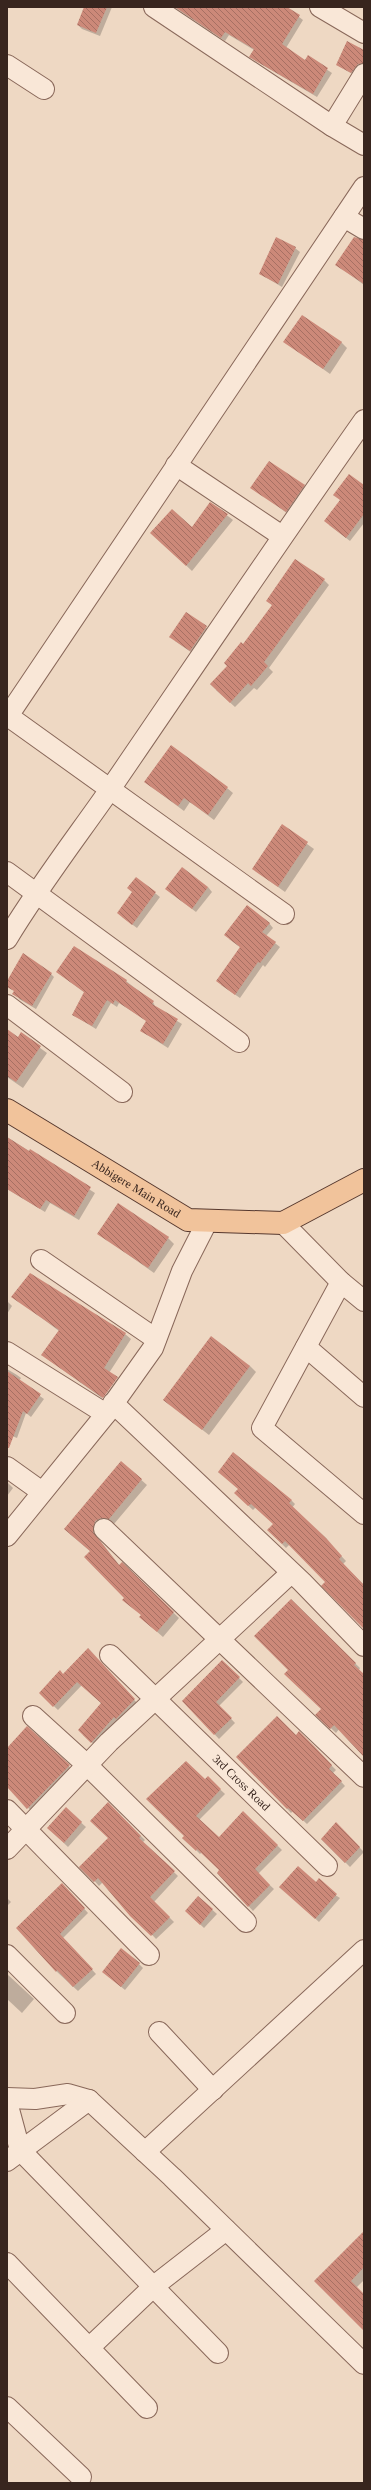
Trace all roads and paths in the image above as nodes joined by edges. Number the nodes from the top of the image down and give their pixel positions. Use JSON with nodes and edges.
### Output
{"nodes":[{"id":1,"x":154,"y":7,"type":"edge"},
{"id":2,"x":320,"y":7,"type":"edge"},
{"id":3,"x":364,"y":33,"type":"edge"},
{"id":4,"x":7,"y":65,"type":"edge"},
{"id":5,"x":364,"y":74,"type":"edge"},
{"id":6,"x":44,"y":89,"type":"dead end"},
{"id":7,"x":332,"y":126,"type":"junction"},
{"id":8,"x":364,"y":145,"type":"edge"},
{"id":9,"x":364,"y":187,"type":"edge"},
{"id":10,"x":344,"y":217,"type":"junction"},
{"id":11,"x":364,"y":229,"type":"edge"},
{"id":12,"x":364,"y":420,"type":"edge"},
{"id":13,"x":176,"y":465,"type":"junction"},
{"id":14,"x":282,"y":536,"type":"junction"},
{"id":15,"x":110,"y":789,"type":"junction"},
{"id":16,"x":7,"y":872,"type":"edge"},
{"id":17,"x":35,"y":892,"type":"junction"},
{"id":18,"x":284,"y":914,"type":"dead end"},
{"id":19,"x":7,"y":939,"type":"edge"},
{"id":20,"x":7,"y":1005,"type":"edge"},
{"id":21,"x":239,"y":1042,"type":"dead end"},
{"id":22,"x":122,"y":1092,"type":"dead end"},
{"id":23,"x":7,"y":1110,"type":"edge"},
{"id":24,"x":364,"y":1180,"type":"edge"},
{"id":25,"x":208,"y":1220,"type":"junction"},
{"id":26,"x":283,"y":1223,"type":"junction"},
{"id":27,"x":41,"y":1260,"type":"dead end"},
{"id":28,"x":341,"y":1282,"type":"junction"},
{"id":29,"x":364,"y":1301,"type":"edge"},
{"id":30,"x":156,"y":1339,"type":"junction"},
{"id":31,"x":306,"y":1347,"type":"junction"},
{"id":32,"x":7,"y":1352,"type":"edge"},
{"id":33,"x":364,"y":1397,"type":"edge"},
{"id":34,"x":109,"y":1409,"type":"junction"},
{"id":35,"x":7,"y":1467,"type":"edge"},
{"id":36,"x":42,"y":1492,"type":"junction"},
{"id":37,"x":364,"y":1514,"type":"edge"},
{"id":38,"x":104,"y":1529,"type":"dead end"},
{"id":39,"x":7,"y":1536,"type":"edge"},
{"id":40,"x":291,"y":1573,"type":"junction"},
{"id":41,"x":220,"y":1639,"type":"junction"},
{"id":42,"x":364,"y":1646,"type":"edge"},
{"id":43,"x":110,"y":1655,"type":"dead end"},
{"id":44,"x":155,"y":1700,"type":"junction"},
{"id":45,"x":33,"y":1716,"type":"dead end"},
{"id":46,"x":88,"y":1765,"type":"junction"},
{"id":47,"x":364,"y":1778,"type":"edge"},
{"id":48,"x":7,"y":1810,"type":"edge"},
{"id":49,"x":26,"y":1828,"type":"junction"},
{"id":50,"x":7,"y":1849,"type":"edge"},
{"id":51,"x":327,"y":1866,"type":"dead end"},
{"id":52,"x":246,"y":1922,"type":"dead end"},
{"id":53,"x":364,"y":1950,"type":"edge"},
{"id":54,"x":7,"y":1955,"type":"edge"},
{"id":55,"x":148,"y":1955,"type":"dead end"},
{"id":56,"x":65,"y":2013,"type":"dead end"},
{"id":57,"x":159,"y":2032,"type":"dead end"},
{"id":58,"x":213,"y":2090,"type":"junction"},
{"id":59,"x":7,"y":2098,"type":"edge"},
{"id":60,"x":89,"y":2100,"type":"junction"},
{"id":61,"x":7,"y":2102,"type":"edge"},
{"id":62,"x":145,"y":2152,"type":"junction"},
{"id":63,"x":14,"y":2156,"type":"edge"},
{"id":64,"x":226,"y":2230,"type":"junction"},
{"id":65,"x":7,"y":2263,"type":"edge"},
{"id":66,"x":154,"y":2286,"type":"junction"},
{"id":67,"x":89,"y":2348,"type":"junction"},
{"id":68,"x":218,"y":2353,"type":"dead end"},
{"id":69,"x":364,"y":2364,"type":"edge"},
{"id":70,"x":7,"y":2407,"type":"edge"},
{"id":71,"x":147,"y":2408,"type":"dead end"},
{"id":72,"x":81,"y":2477,"type":"dead end"}],
"edges":[{"from":1,"to":7,"type":"street"},
{"from":2,"to":3,"type":"street"},
{"from":4,"to":6,"type":"street"},
{"from":5,"to":7,"type":"street"},
{"from":7,"to":8,"type":"street"},
{"from":9,"to":10,"type":"street"},
{"from":10,"to":11,"type":"street"},
{"from":10,"to":13,"type":"street"},
{"from":12,"to":14,"type":"street"},
{"from":13,"to":14,"type":"street"},
{"from":13,"to":15,"type":"street"},
{"from":14,"to":15,"type":"street"},
{"from":15,"to":17,"type":"street"},
{"from":15,"to":18,"type":"street"},
{"from":16,"to":17,"type":"street"},
{"from":17,"to":19,"type":"street"},
{"from":17,"to":21,"type":"street"},
{"from":20,"to":22,"type":"street"},
{"from":23,"to":25,"type":"main road","name":"Abbigere Main Road"},
{"from":24,"to":26,"type":"main road"},
{"from":25,"to":26,"type":"main road","name":"Abbigere Main Road"},
{"from":25,"to":30,"type":"street"},
{"from":26,"to":28,"type":"street"},
{"from":27,"to":30,"type":"street"},
{"from":28,"to":29,"type":"street"},
{"from":28,"to":31,"type":"street"},
{"from":30,"to":34,"type":"street"},
{"from":31,"to":33,"type":"street"},
{"from":31,"to":37,"type":"street"},
{"from":32,"to":34,"type":"street"},
{"from":34,"to":36,"type":"street"},
{"from":34,"to":40,"type":"street"},
{"from":35,"to":36,"type":"street"},
{"from":36,"to":39,"type":"street"},
{"from":38,"to":41,"type":"street"},
{"from":40,"to":41,"type":"street"},
{"from":40,"to":42,"type":"street"},
{"from":41,"to":44,"type":"street"},
{"from":41,"to":47,"type":"street"},
{"from":43,"to":44,"type":"street","name":"3rd Cross Road"},
{"from":44,"to":46,"type":"street"},
{"from":44,"to":51,"type":"street","name":"3rd Cross Road"},
{"from":45,"to":46,"type":"street"},
{"from":46,"to":49,"type":"street"},
{"from":46,"to":52,"type":"street"},
{"from":48,"to":49,"type":"street"},
{"from":49,"to":50,"type":"street"},
{"from":49,"to":55,"type":"street"},
{"from":53,"to":58,"type":"street"},
{"from":54,"to":56,"type":"street"},
{"from":57,"to":58,"type":"street"},
{"from":58,"to":62,"type":"street"},
{"from":59,"to":60,"type":"street"},
{"from":60,"to":62,"type":"street"},
{"from":60,"to":63,"type":"street"},
{"from":61,"to":63,"type":"street"},
{"from":62,"to":64,"type":"street"},
{"from":63,"to":66,"type":"street"},
{"from":64,"to":66,"type":"street"},
{"from":64,"to":69,"type":"street"},
{"from":65,"to":67,"type":"street"},
{"from":66,"to":67,"type":"street"},
{"from":66,"to":68,"type":"street"},
{"from":67,"to":71,"type":"street"},
{"from":70,"to":72,"type":"street"}]}
